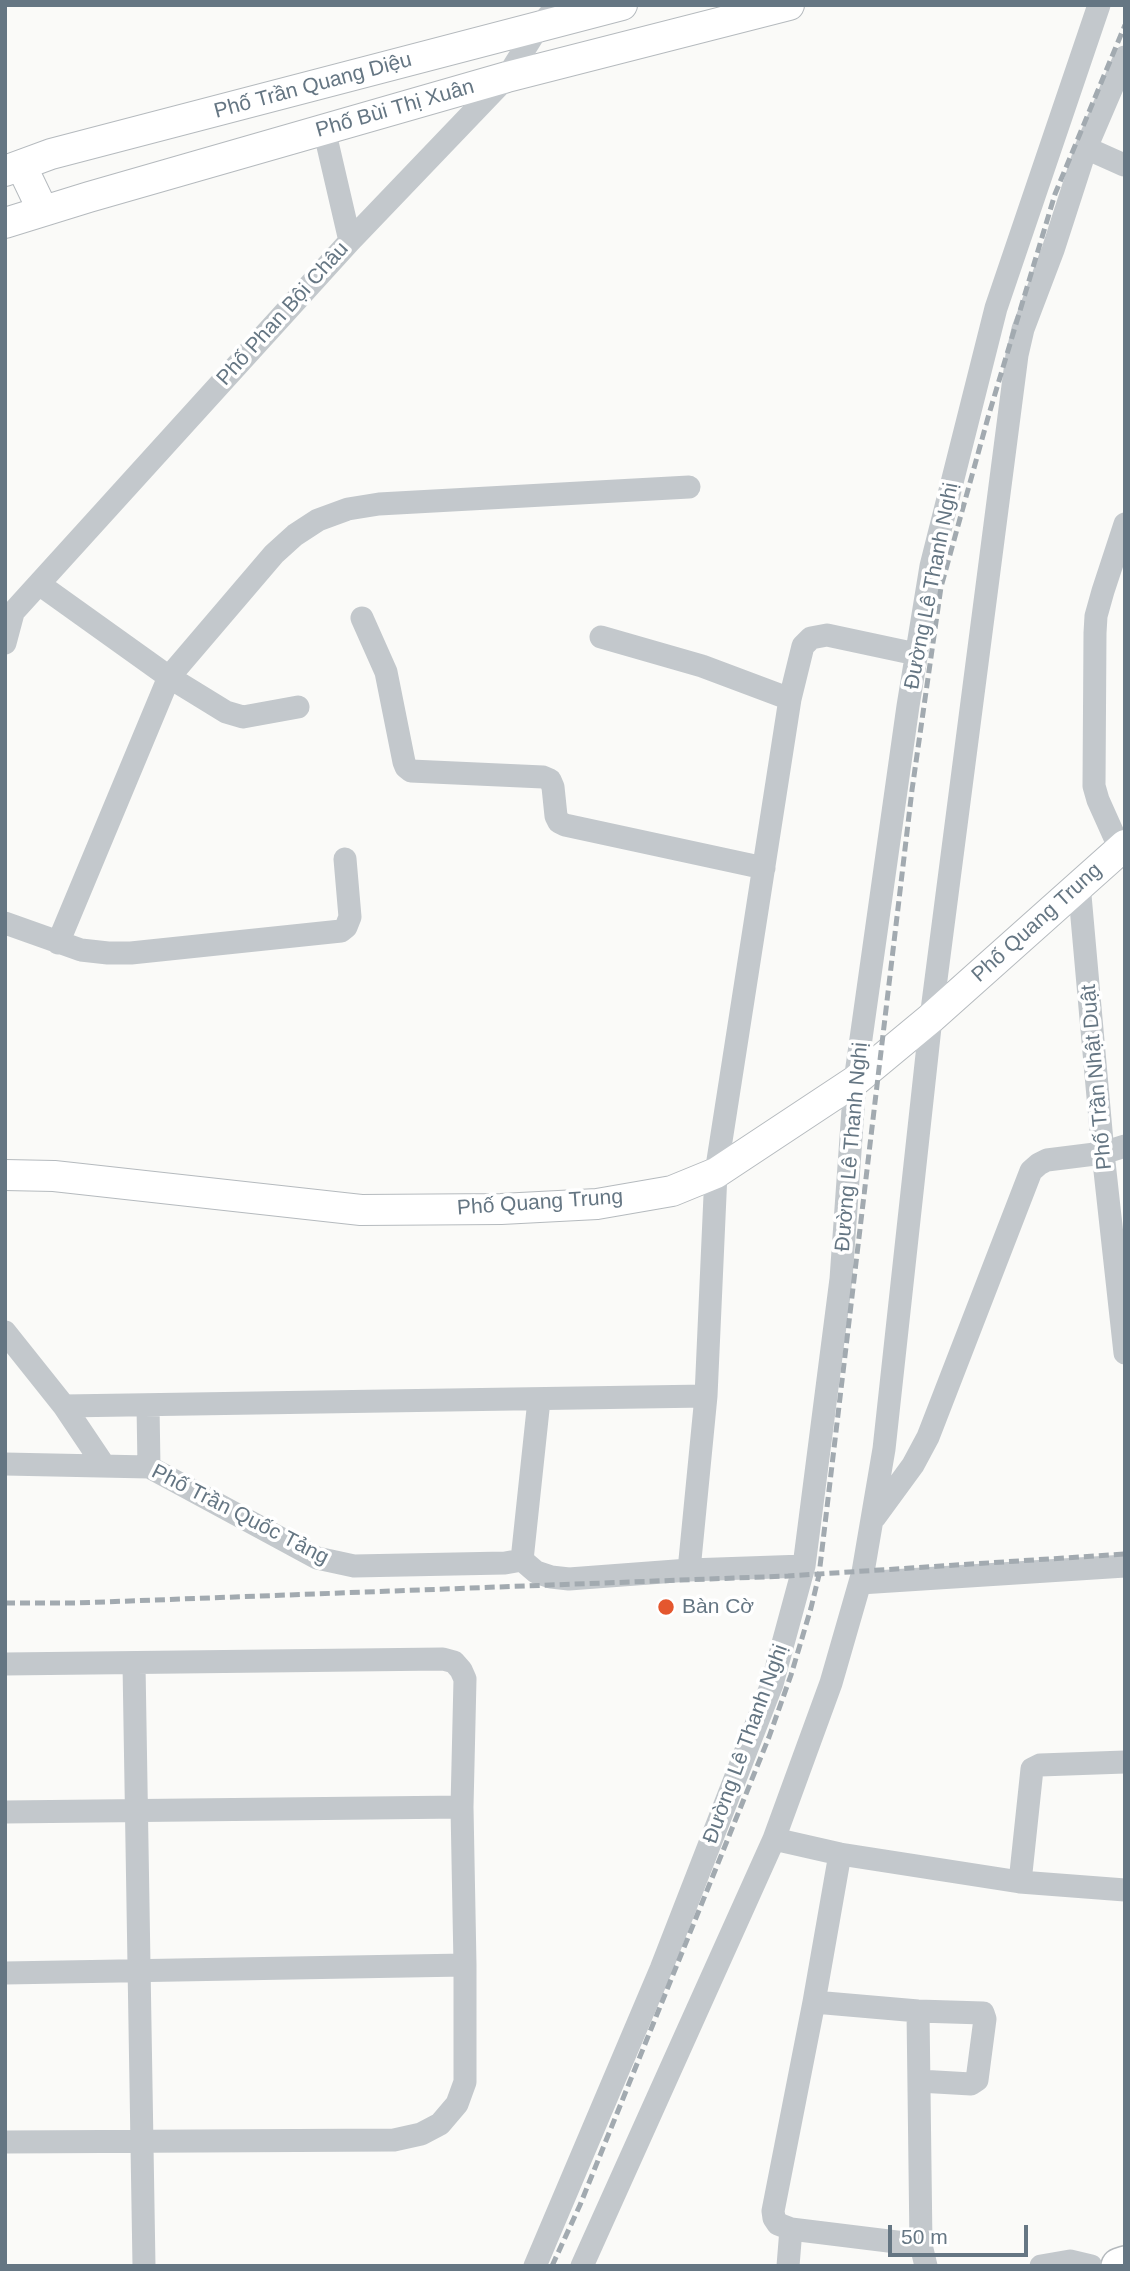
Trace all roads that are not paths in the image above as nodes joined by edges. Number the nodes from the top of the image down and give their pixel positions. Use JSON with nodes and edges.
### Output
{"nodes":[{"id":1,"x":558,"y":5,"type":"edge"},
{"id":2,"x":622,"y":5,"type":"edge"},
{"id":3,"x":789,"y":5,"type":"edge"},
{"id":4,"x":1099,"y":5,"type":"edge"},
{"id":5,"x":537,"y":29,"type":"junction"},
{"id":6,"x":1125,"y":57,"type":"edge"},
{"id":7,"x":507,"y":77,"type":"junction"},
{"id":8,"x":324,"y":129,"type":"junction"},
{"id":9,"x":1086,"y":148,"type":"junction"},
{"id":10,"x":1124,"y":165,"type":"edge"},
{"id":11,"x":13,"y":168,"type":"edge"},
{"id":12,"x":43,"y":211,"type":"junction"},
{"id":13,"x":5,"y":223,"type":"edge"},
{"id":14,"x":350,"y":240,"type":"junction"},
{"id":15,"x":689,"y":487,"type":"dead end"},
{"id":16,"x":1125,"y":524,"type":"edge"},
{"id":17,"x":39,"y":584,"type":"junction"},
{"id":18,"x":9,"y":617,"type":"edge"},
{"id":19,"x":362,"y":618,"type":"dead end"},
{"id":20,"x":601,"y":637,"type":"dead end"},
{"id":21,"x":5,"y":643,"type":"edge"},
{"id":22,"x":916,"y":654,"type":"junction"},
{"id":23,"x":169,"y":677,"type":"junction"},
{"id":24,"x":790,"y":699,"type":"junction"},
{"id":25,"x":298,"y":707,"type":"dead end"},
{"id":26,"x":1122,"y":847,"type":"edge"},
{"id":27,"x":345,"y":859,"type":"dead end"},
{"id":28,"x":764,"y":868,"type":"junction"},
{"id":29,"x":1079,"y":884,"type":"junction"},
{"id":30,"x":5,"y":923,"type":"edge"},
{"id":31,"x":58,"y":943,"type":"junction"},
{"id":32,"x":931,"y":1018,"type":"junction"},
{"id":33,"x":855,"y":1081,"type":"junction"},
{"id":34,"x":1114,"y":1150,"type":"edge"},
{"id":35,"x":716,"y":1173,"type":"junction"},
{"id":36,"x":5,"y":1175,"type":"edge"},
{"id":37,"x":5,"y":1332,"type":"edge"},
{"id":38,"x":1125,"y":1353,"type":"edge"},
{"id":39,"x":706,"y":1396,"type":"junction"},
{"id":40,"x":539,"y":1400,"type":"junction"},
{"id":41,"x":148,"y":1405,"type":"junction"},
{"id":42,"x":64,"y":1406,"type":"junction"},
{"id":43,"x":5,"y":1464,"type":"edge"},
{"id":44,"x":103,"y":1465,"type":"junction"},
{"id":45,"x":149,"y":1467,"type":"junction"},
{"id":46,"x":872,"y":1520,"type":"junction"},
{"id":47,"x":522,"y":1560,"type":"junction"},
{"id":48,"x":804,"y":1566,"type":"junction"},
{"id":49,"x":1125,"y":1566,"type":"edge"},
{"id":50,"x":689,"y":1570,"type":"junction"},
{"id":51,"x":860,"y":1583,"type":"junction"},
{"id":52,"x":5,"y":1664,"type":"edge"},
{"id":53,"x":134,"y":1664,"type":"junction"},
{"id":54,"x":1125,"y":1762,"type":"edge"},
{"id":55,"x":462,"y":1807,"type":"junction"},
{"id":56,"x":136,"y":1810,"type":"junction"},
{"id":57,"x":5,"y":1812,"type":"edge"},
{"id":58,"x":774,"y":1839,"type":"junction"},
{"id":59,"x":841,"y":1854,"type":"junction"},
{"id":60,"x":1020,"y":1882,"type":"junction"},
{"id":61,"x":1125,"y":1891,"type":"edge"},
{"id":62,"x":465,"y":1965,"type":"junction"},
{"id":63,"x":139,"y":1971,"type":"junction"},
{"id":64,"x":5,"y":1973,"type":"edge"},
{"id":65,"x":814,"y":2002,"type":"junction"},
{"id":66,"x":919,"y":2011,"type":"junction"},
{"id":67,"x":919,"y":2081,"type":"junction"},
{"id":68,"x":142,"y":2141,"type":"junction"},
{"id":69,"x":5,"y":2142,"type":"edge"},
{"id":70,"x":791,"y":2229,"type":"junction"},
{"id":71,"x":924,"y":2255,"type":"edge"},
{"id":72,"x":1125,"y":2264,"type":"edge"},
{"id":73,"x":144,"y":2266,"type":"edge"},
{"id":74,"x":535,"y":2266,"type":"edge"},
{"id":75,"x":582,"y":2266,"type":"edge"},
{"id":76,"x":788,"y":2266,"type":"edge"},
{"id":77,"x":1041,"y":2266,"type":"edge"},
{"id":78,"x":1091,"y":2266,"type":"edge"},
{"id":79,"x":1119,"y":2266,"type":"edge"}],
"edges":[{"from":1,"to":5,"type":"street","name":"Phố Phan Bội Châu"},
{"from":2,"to":5,"type":"main road","name":"Phố Trần Quang Diệu"},
{"from":3,"to":7,"type":"main road","name":"Phố Bùi Thị Xuân"},
{"from":4,"to":22,"type":"street","name":"Đường Lê Thanh Nghị"},
{"from":5,"to":7,"type":"street","name":"Phố Phan Bội Châu"},
{"from":5,"to":11,"type":"main road","name":"Phố Trần Quang Diệu"},
{"from":6,"to":9,"type":"street"},
{"from":7,"to":8,"type":"main road","name":"Phố Bùi Thị Xuân"},
{"from":7,"to":14,"type":"street","name":"Phố Phan Bội Châu"},
{"from":8,"to":12,"type":"main road","name":"Phố Bùi Thị Xuân"},
{"from":8,"to":14,"type":"street"},
{"from":9,"to":10,"type":"street"},
{"from":9,"to":32,"type":"street"},
{"from":11,"to":12,"type":"main road"},
{"from":12,"to":13,"type":"main road","name":"Phố Bùi Thị Xuân"},
{"from":14,"to":17,"type":"street","name":"Phố Phan Bội Châu"},
{"from":15,"to":23,"type":"street"},
{"from":16,"to":26,"type":"street"},
{"from":17,"to":18,"type":"street","name":"Phố Phan Bội Châu"},
{"from":17,"to":23,"type":"street"},
{"from":18,"to":21,"type":"street"},
{"from":19,"to":28,"type":"street"},
{"from":20,"to":24,"type":"street"},
{"from":22,"to":24,"type":"street"},
{"from":22,"to":33,"type":"street","name":"Đường Lê Thanh Nghị"},
{"from":23,"to":25,"type":"street"},
{"from":23,"to":31,"type":"street"},
{"from":24,"to":28,"type":"street"},
{"from":26,"to":29,"type":"main road","name":"Phố Quang Trung"},
{"from":27,"to":31,"type":"street"},
{"from":28,"to":35,"type":"street"},
{"from":29,"to":32,"type":"main road","name":"Phố Quang Trung"},
{"from":29,"to":34,"type":"street","name":"Phố Trần Nhật Duật"},
{"from":30,"to":31,"type":"street"},
{"from":32,"to":33,"type":"main road","name":"Phố Quang Trung"},
{"from":32,"to":46,"type":"street"},
{"from":33,"to":35,"type":"main road","name":"Phố Quang Trung"},
{"from":33,"to":48,"type":"street","name":"Đường Lê Thanh Nghị"},
{"from":34,"to":38,"type":"street","name":"Phố Trần Nhật Duật"},
{"from":34,"to":46,"type":"street"},
{"from":35,"to":36,"type":"main road","name":"Phố Quang Trung"},
{"from":35,"to":39,"type":"street"},
{"from":37,"to":42,"type":"street"},
{"from":39,"to":40,"type":"street"},
{"from":39,"to":50,"type":"street"},
{"from":40,"to":41,"type":"street"},
{"from":40,"to":47,"type":"street"},
{"from":41,"to":42,"type":"street"},
{"from":41,"to":45,"type":"street"},
{"from":42,"to":44,"type":"street"},
{"from":43,"to":44,"type":"street","name":"Phố Trần Quốc Tảng"},
{"from":44,"to":45,"type":"street","name":"Phố Trần Quốc Tảng"},
{"from":45,"to":47,"type":"street","name":"Phố Trần Quốc Tảng"},
{"from":46,"to":51,"type":"street"},
{"from":47,"to":50,"type":"street"},
{"from":48,"to":50,"type":"street"},
{"from":48,"to":74,"type":"street","name":"Đường Lê Thanh Nghị"},
{"from":49,"to":51,"type":"street"},
{"from":51,"to":58,"type":"street"},
{"from":52,"to":53,"type":"street"},
{"from":53,"to":55,"type":"street"},
{"from":53,"to":56,"type":"street"},
{"from":54,"to":60,"type":"street"},
{"from":55,"to":56,"type":"street"},
{"from":55,"to":62,"type":"street"},
{"from":56,"to":57,"type":"street"},
{"from":56,"to":63,"type":"street"},
{"from":58,"to":59,"type":"street"},
{"from":58,"to":75,"type":"street"},
{"from":59,"to":60,"type":"street"},
{"from":59,"to":65,"type":"street"},
{"from":60,"to":61,"type":"street"},
{"from":62,"to":63,"type":"street"},
{"from":62,"to":68,"type":"street"},
{"from":63,"to":64,"type":"street"},
{"from":63,"to":68,"type":"street"},
{"from":65,"to":66,"type":"street"},
{"from":65,"to":70,"type":"street"},
{"from":66,"to":67,"type":"street"},
{"from":66,"to":67,"type":"street"},
{"from":67,"to":71,"type":"street"},
{"from":68,"to":69,"type":"street"},
{"from":68,"to":73,"type":"street"},
{"from":70,"to":71,"type":"street"},
{"from":70,"to":76,"type":"street"},
{"from":72,"to":79,"type":"highway"},
{"from":77,"to":78,"type":"street"}]}
